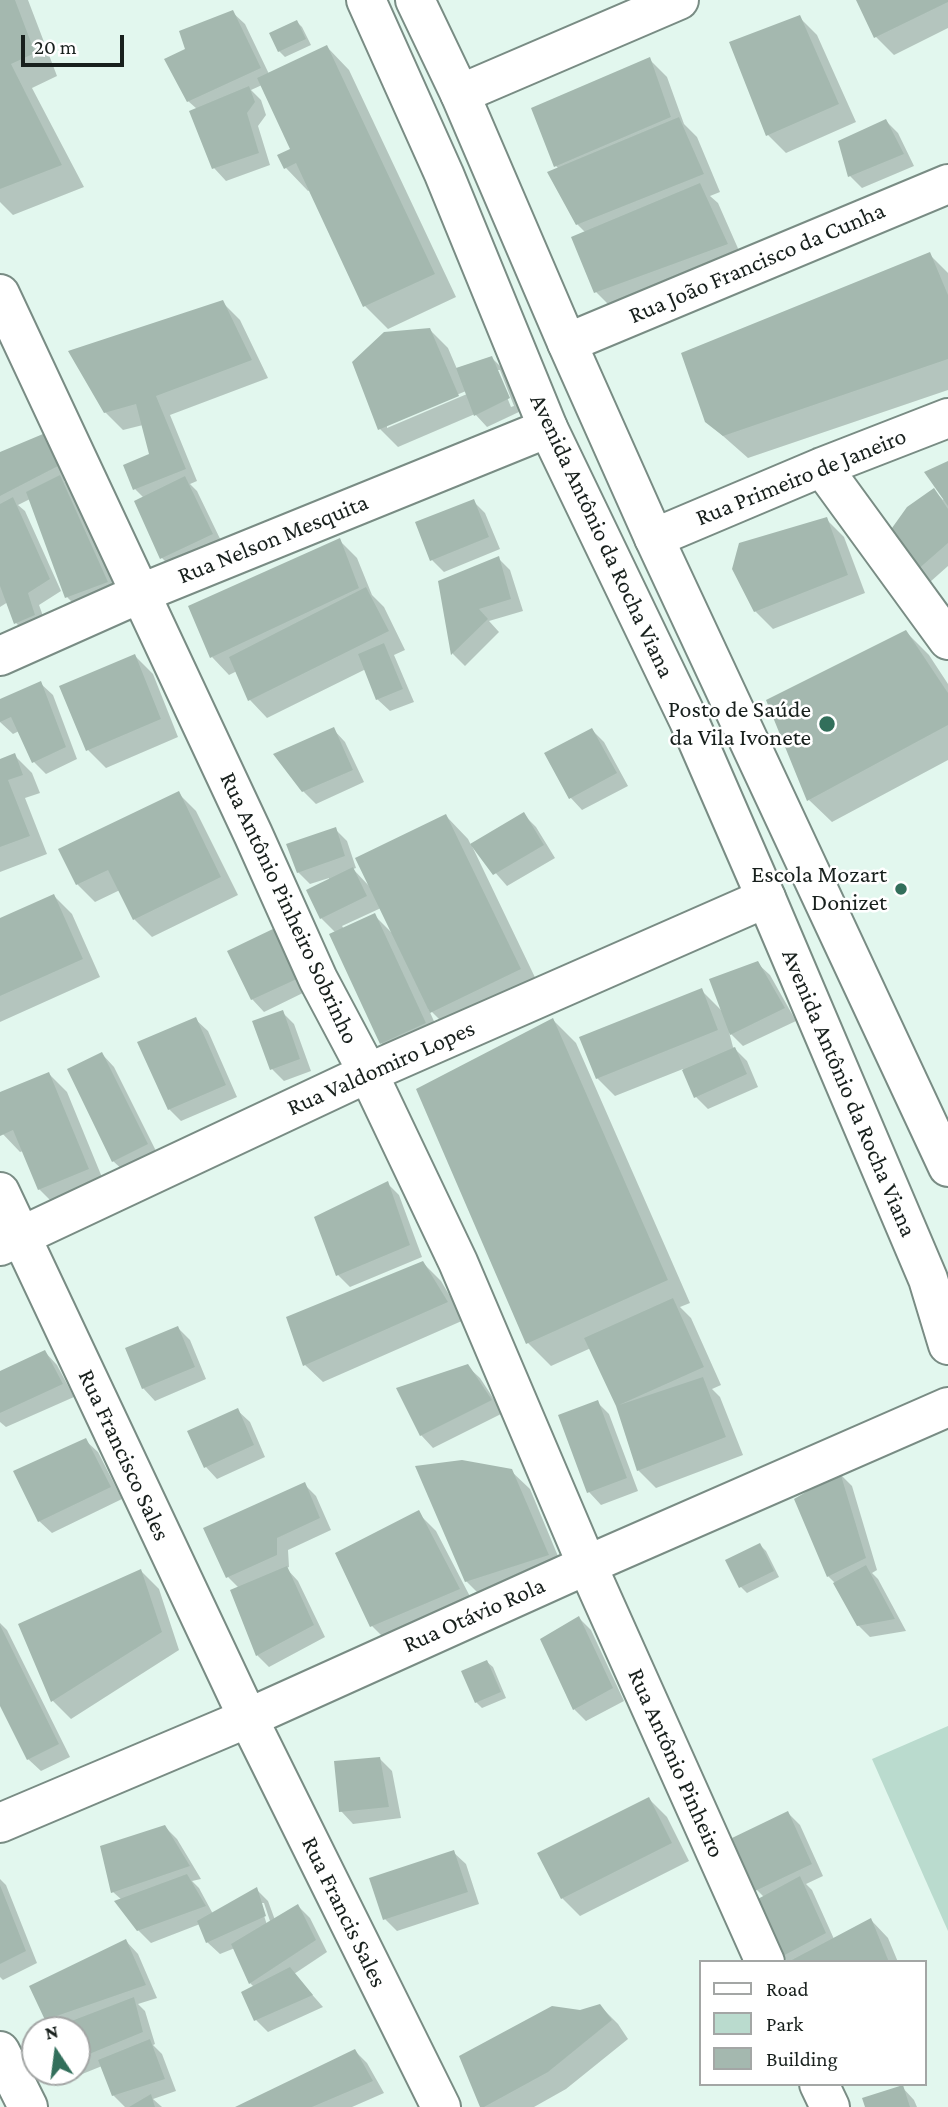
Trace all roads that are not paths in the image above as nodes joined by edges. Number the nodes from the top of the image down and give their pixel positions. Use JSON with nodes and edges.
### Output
{"nodes":[{"id":1,"x":366,"y":0,"type":"edge"},
{"id":2,"x":415,"y":0,"type":"edge"},
{"id":3,"x":679,"y":0,"type":"edge"},
{"id":4,"x":460,"y":94,"type":"junction"},
{"id":5,"x":948,"y":184,"type":"edge"},
{"id":6,"x":0,"y":294,"type":"edge"},
{"id":7,"x":567,"y":343,"type":"junction"},
{"id":8,"x":948,"y":418,"type":"edge"},
{"id":9,"x":548,"y":428,"type":"junction"},
{"id":10,"x":822,"y":467,"type":"junction"},
{"id":11,"x":654,"y":538,"type":"junction"},
{"id":12,"x":139,"y":594,"type":"junction"},
{"id":13,"x":948,"y":640,"type":"edge"},
{"id":14,"x":0,"y":656,"type":"edge"},
{"id":15,"x":766,"y":898,"type":"junction"},
{"id":16,"x":368,"y":1073,"type":"junction"},
{"id":17,"x":948,"y":1167,"type":"edge"},
{"id":18,"x":0,"y":1192,"type":"edge"},
{"id":19,"x":11,"y":1242,"type":"edge"},
{"id":20,"x":948,"y":1345,"type":"edge"},
{"id":21,"x":948,"y":1406,"type":"edge"},
{"id":22,"x":587,"y":1565,"type":"junction"},
{"id":23,"x":248,"y":1718,"type":"junction"},
{"id":24,"x":0,"y":1823,"type":"edge"},
{"id":25,"x":764,"y":1960,"type":"edge"},
{"id":26,"x":0,"y":2051,"type":"edge"},
{"id":27,"x":820,"y":2086,"type":"edge"},
{"id":28,"x":28,"y":2107,"type":"edge"},
{"id":29,"x":441,"y":2107,"type":"edge"},
{"id":30,"x":830,"y":2107,"type":"edge"}],
"edges":[{"from":1,"to":9,"type":"street","name":"Avenida Antônio da Rocha Viana"},
{"from":2,"to":4,"type":"street","name":"Avenida Antônio da Rocha Viana"},
{"from":3,"to":4,"type":"street"},
{"from":4,"to":7,"type":"street","name":"Avenida Antônio da Rocha Viana"},
{"from":5,"to":7,"type":"street","name":"Rua João Francisco da Cunha"},
{"from":6,"to":12,"type":"street","name":"Rua Antônio Pinheiro Sobrinho"},
{"from":7,"to":11,"type":"street","name":"Avenida Antônio da Rocha Viana"},
{"from":8,"to":10,"type":"street","name":"Rua Primeiro de Janeiro"},
{"from":9,"to":12,"type":"street","name":"Rua Nelson Mesquita"},
{"from":9,"to":15,"type":"street","name":"Avenida Antônio da Rocha Viana"},
{"from":10,"to":11,"type":"street","name":"Rua Primeiro de Janeiro"},
{"from":10,"to":13,"type":"street"},
{"from":11,"to":17,"type":"street","name":"Avenida Antônio da Rocha Viana"},
{"from":12,"to":14,"type":"street","name":"Rua Nelson Mesquita"},
{"from":12,"to":16,"type":"street","name":"Rua Antônio Pinheiro Sobrinho"},
{"from":15,"to":16,"type":"street","name":"Rua Valdomiro Lopes"},
{"from":15,"to":20,"type":"street","name":"Avenida Antônio da Rocha Viana"},
{"from":16,"to":19,"type":"street","name":"Rua Valdomiro Lopes"},
{"from":16,"to":22,"type":"street","name":"Rua Antônio Pinheiro Sobrinho"},
{"from":18,"to":19,"type":"street","name":"Rua Francisco Sales"},
{"from":19,"to":23,"type":"street","name":"Rua Francisco Sales"},
{"from":21,"to":22,"type":"street","name":"Rua Otávio Rola"},
{"from":22,"to":23,"type":"street","name":"Rua Otávio Rola"},
{"from":22,"to":25,"type":"street","name":"Rua Antônio Pinheiro"},
{"from":23,"to":24,"type":"street","name":"Rua Otávio Rola"},
{"from":23,"to":29,"type":"street","name":"Rua Francis Sales"},
{"from":26,"to":28,"type":"street"},
{"from":27,"to":30,"type":"street"}]}
